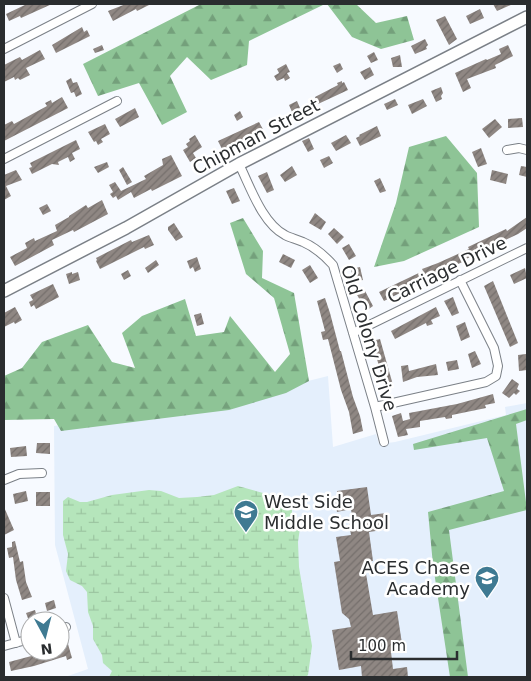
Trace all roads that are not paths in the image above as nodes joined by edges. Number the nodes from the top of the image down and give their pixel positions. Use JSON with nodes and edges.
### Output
{"nodes":[{"id":1,"x":92,"y":4,"type":"edge"},
{"id":2,"x":527,"y":17,"type":"edge"},
{"id":3,"x":4,"y":49,"type":"edge"},
{"id":4,"x":117,"y":101,"type":"dead end"},
{"id":5,"x":507,"y":150,"type":"dead end"},
{"id":6,"x":527,"y":150,"type":"edge"},
{"id":7,"x":4,"y":159,"type":"edge"},
{"id":8,"x":239,"y":164,"type":"junction"},
{"id":9,"x":527,"y":248,"type":"edge"},
{"id":10,"x":460,"y":280,"type":"junction"},
{"id":11,"x":4,"y":291,"type":"edge"},
{"id":12,"x":353,"y":333,"type":"junction"},
{"id":13,"x":375,"y":407,"type":"junction"},
{"id":14,"x":384,"y":442,"type":"dead end"},
{"id":15,"x":42,"y":473,"type":"dead end"},
{"id":16,"x":4,"y":480,"type":"edge"},
{"id":17,"x":4,"y":598,"type":"edge"},
{"id":18,"x":20,"y":642,"type":"edge"},
{"id":19,"x":16,"y":643,"type":"junction"},
{"id":20,"x":4,"y":646,"type":"edge"}],
"edges":[{"from":1,"to":3,"type":"street"},
{"from":2,"to":8,"type":"street","name":"Chipman Street"},
{"from":4,"to":7,"type":"street"},
{"from":5,"to":6,"type":"street"},
{"from":8,"to":11,"type":"street","name":"Chipman Street"},
{"from":8,"to":12,"type":"street","name":"Old Colony Drive"},
{"from":9,"to":10,"type":"street","name":"Carriage Drive"},
{"from":10,"to":12,"type":"street","name":"Carriage Drive"},
{"from":10,"to":13,"type":"street"},
{"from":12,"to":13,"type":"street","name":"Old Colony Drive"},
{"from":13,"to":14,"type":"street","name":"Old Colony Drive"},
{"from":15,"to":16,"type":"street"},
{"from":17,"to":19,"type":"street"},
{"from":18,"to":19,"type":"street"},
{"from":19,"to":20,"type":"street"}]}
